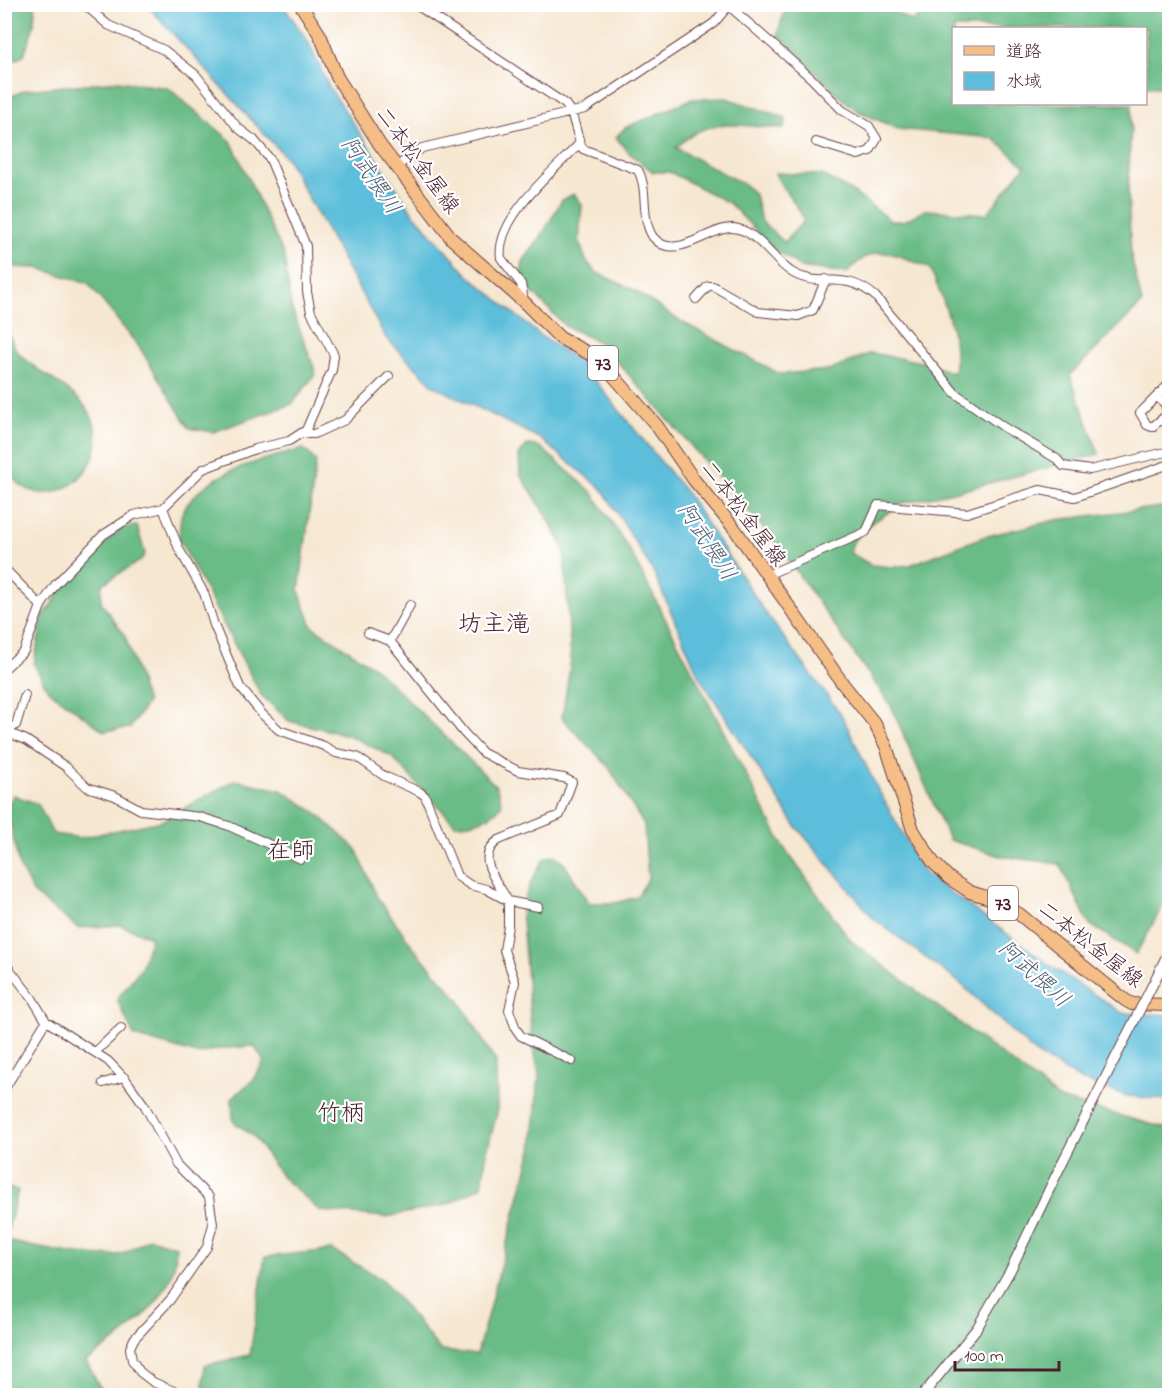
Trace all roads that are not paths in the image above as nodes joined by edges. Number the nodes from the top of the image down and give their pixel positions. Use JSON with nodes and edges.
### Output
{"nodes":[{"id":1,"x":84,"y":4,"type":"edge"},
{"id":2,"x":300,"y":4,"type":"edge"},
{"id":3,"x":415,"y":4,"type":"edge"},
{"id":4,"x":729,"y":5,"type":"edge"},
{"id":5,"x":572,"y":113,"type":"junction"},
{"id":6,"x":816,"y":142,"type":"dead end"},
{"id":7,"x":580,"y":143,"type":"junction"},
{"id":8,"x":396,"y":166,"type":"junction"},
{"id":9,"x":826,"y":279,"type":"junction"},
{"id":10,"x":696,"y":299,"type":"dead end"},
{"id":11,"x":524,"y":302,"type":"junction"},
{"id":12,"x":389,"y":376,"type":"dead end"},
{"id":13,"x":1170,"y":387,"type":"edge"},
{"id":14,"x":1157,"y":397,"type":"dead end"},
{"id":15,"x":301,"y":434,"type":"junction"},
{"id":16,"x":1170,"y":451,"type":"edge"},
{"id":17,"x":1170,"y":464,"type":"edge"},
{"id":18,"x":163,"y":508,"type":"junction"},
{"id":19,"x":4,"y":568,"type":"edge"},
{"id":20,"x":766,"y":575,"type":"junction"},
{"id":21,"x":410,"y":605,"type":"dead end"},
{"id":22,"x":41,"y":606,"type":"junction"},
{"id":23,"x":368,"y":633,"type":"dead end"},
{"id":24,"x":390,"y":641,"type":"junction"},
{"id":25,"x":4,"y":669,"type":"edge"},
{"id":26,"x":25,"y":694,"type":"dead end"},
{"id":27,"x":5,"y":731,"type":"edge"},
{"id":28,"x":301,"y":859,"type":"dead end"},
{"id":29,"x":508,"y":901,"type":"junction"},
{"id":30,"x":538,"y":907,"type":"dead end"},
{"id":31,"x":1170,"y":949,"type":"edge"},
{"id":32,"x":4,"y":962,"type":"edge"},
{"id":33,"x":1170,"y":1005,"type":"edge"},
{"id":34,"x":46,"y":1021,"type":"junction"},
{"id":35,"x":121,"y":1028,"type":"dead end"},
{"id":36,"x":95,"y":1052,"type":"junction"},
{"id":37,"x":572,"y":1060,"type":"dead end"},
{"id":38,"x":124,"y":1077,"type":"junction"},
{"id":39,"x":103,"y":1083,"type":"dead end"},
{"id":40,"x":4,"y":1090,"type":"edge"},
{"id":41,"x":185,"y":1395,"type":"edge"},
{"id":42,"x":922,"y":1395,"type":"edge"}],
"edges":[{"from":1,"to":15,"type":"street"},
{"from":2,"to":8,"type":"main road","name":"二本松金屋線","number":"73"},
{"from":3,"to":5,"type":"street"},
{"from":4,"to":5,"type":"street"},
{"from":4,"to":6,"type":"street"},
{"from":5,"to":7,"type":"street"},
{"from":5,"to":8,"type":"street"},
{"from":7,"to":9,"type":"street"},
{"from":7,"to":11,"type":"street"},
{"from":8,"to":11,"type":"main road","name":"二本松金屋線","number":"73"},
{"from":9,"to":10,"type":"street"},
{"from":9,"to":16,"type":"street"},
{"from":11,"to":20,"type":"main road","name":"二本松金屋線","number":"73"},
{"from":12,"to":15,"type":"street"},
{"from":13,"to":14,"type":"street"},
{"from":15,"to":18,"type":"street"},
{"from":17,"to":20,"type":"street"},
{"from":18,"to":22,"type":"street"},
{"from":18,"to":29,"type":"street"},
{"from":19,"to":22,"type":"street"},
{"from":20,"to":33,"type":"main road","name":"二本松金屋線","number":"73"},
{"from":21,"to":24,"type":"street"},
{"from":22,"to":25,"type":"street"},
{"from":23,"to":24,"type":"street"},
{"from":24,"to":29,"type":"street"},
{"from":26,"to":27,"type":"street"},
{"from":27,"to":28,"type":"street"},
{"from":29,"to":30,"type":"street"},
{"from":29,"to":37,"type":"street"},
{"from":31,"to":42,"type":"street","bridge":true},
{"from":32,"to":34,"type":"street"},
{"from":34,"to":36,"type":"street"},
{"from":34,"to":40,"type":"street"},
{"from":35,"to":36,"type":"street"},
{"from":36,"to":38,"type":"street"},
{"from":38,"to":39,"type":"street"},
{"from":38,"to":41,"type":"street"}]}
